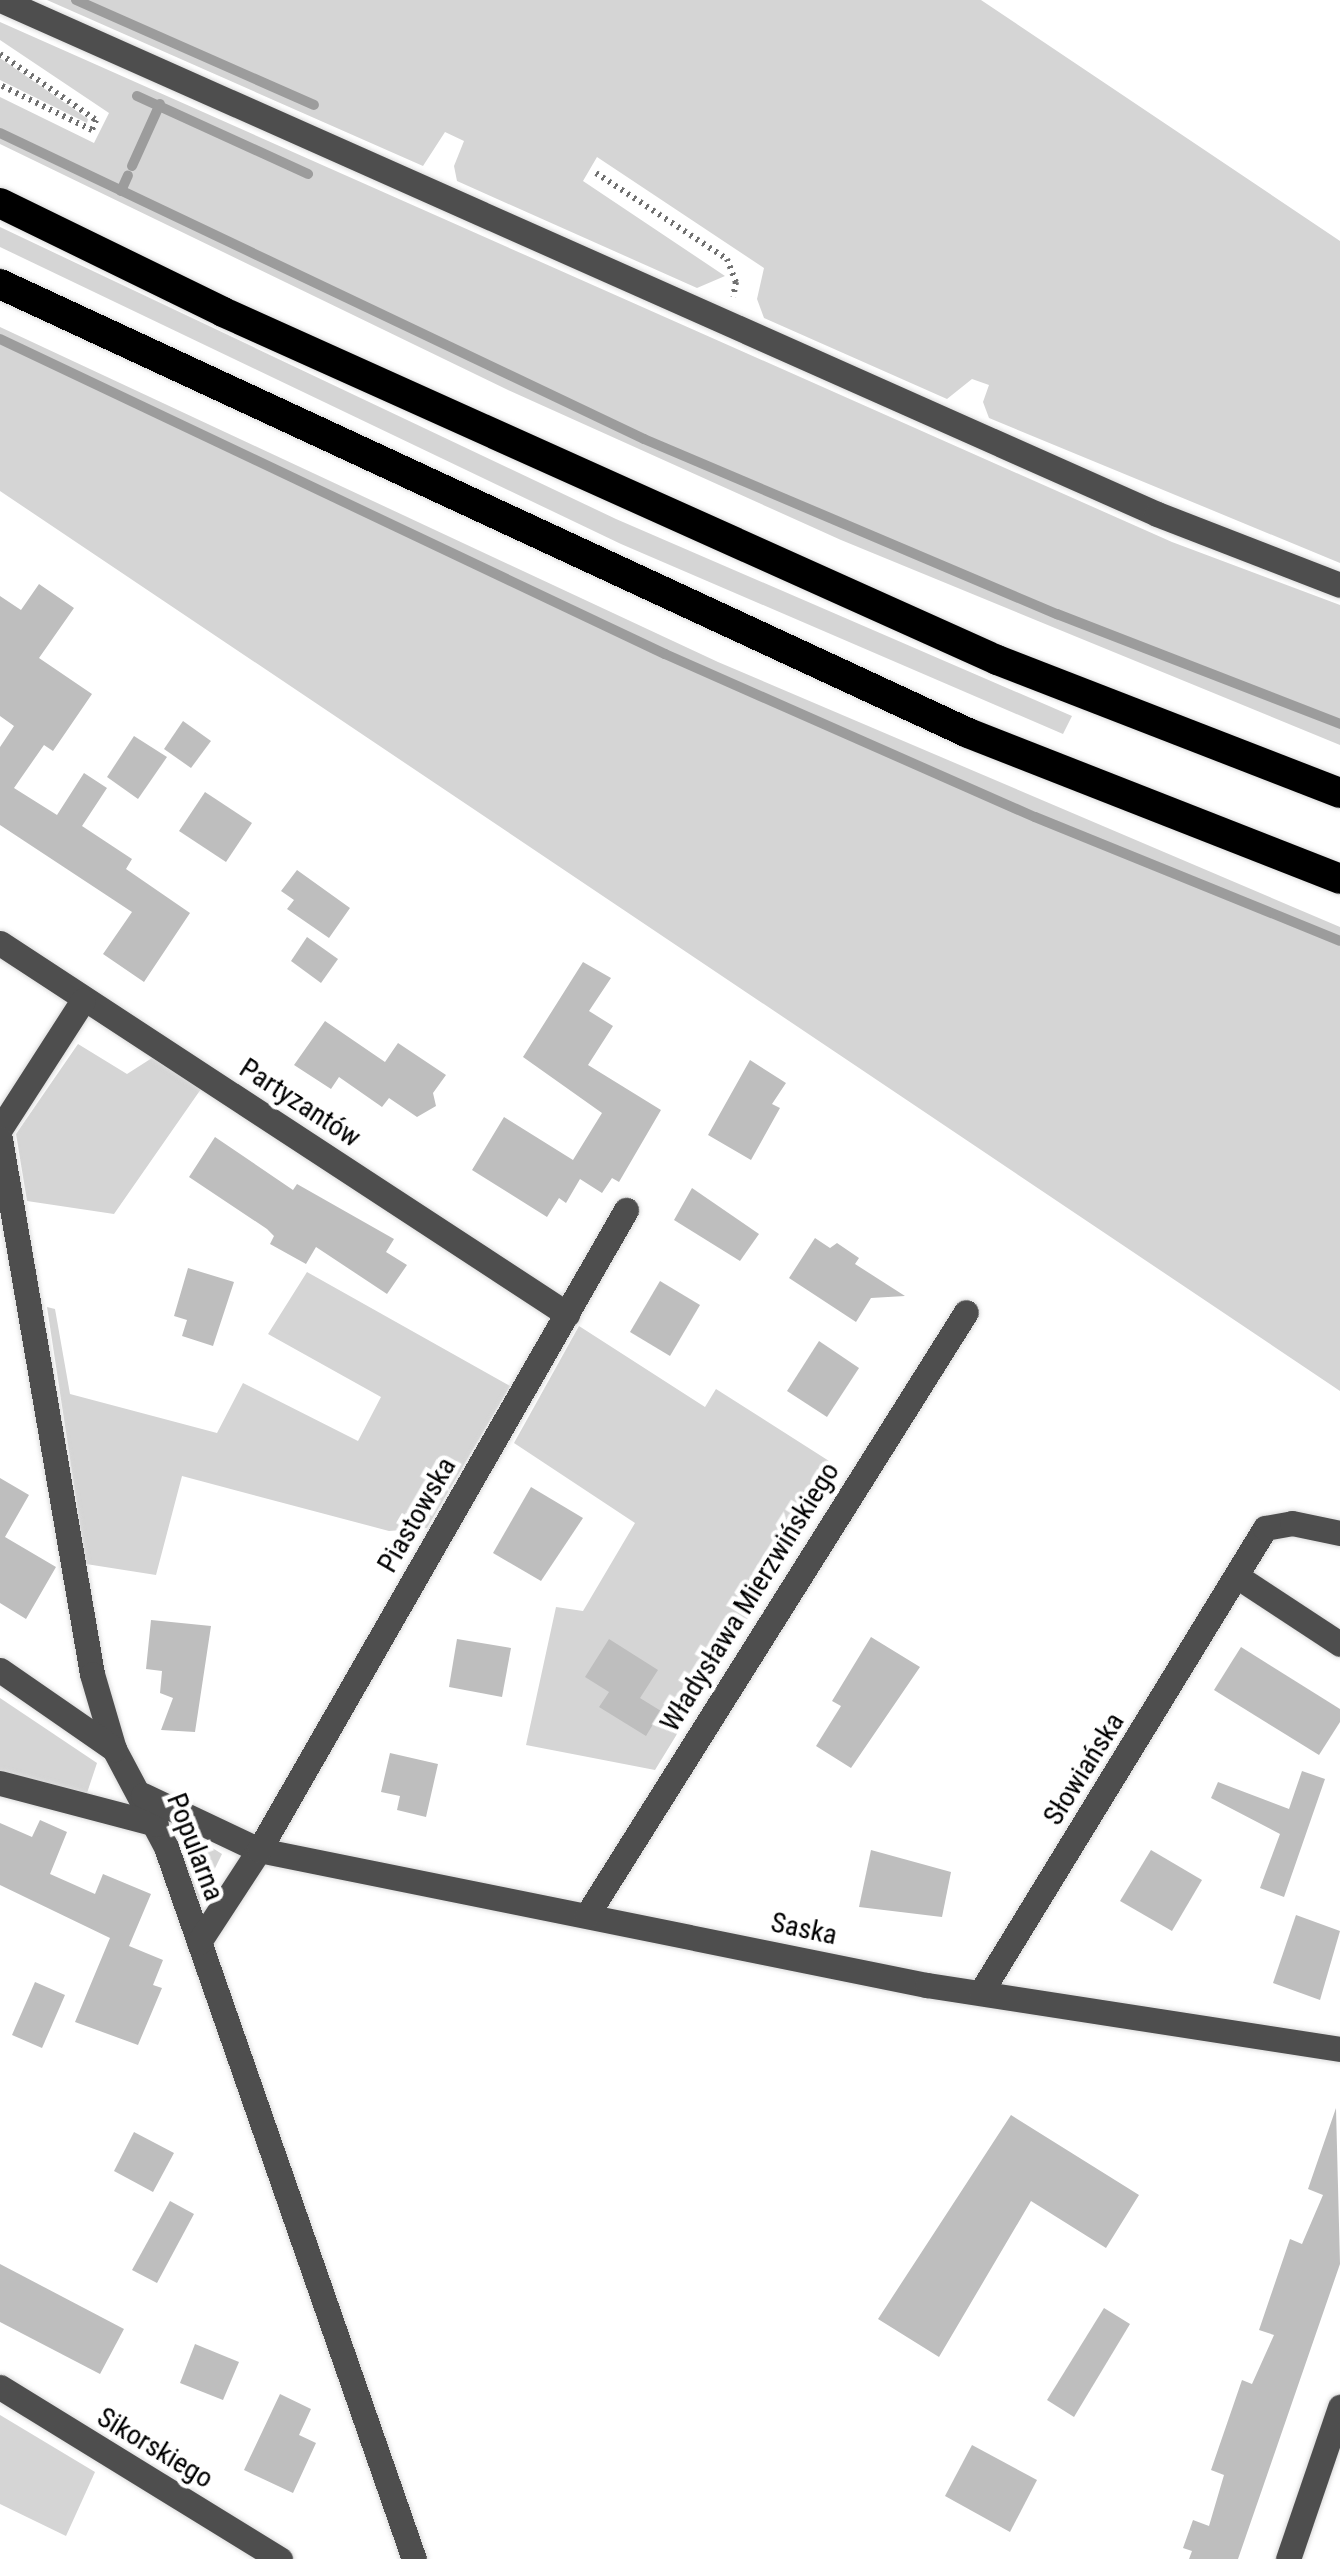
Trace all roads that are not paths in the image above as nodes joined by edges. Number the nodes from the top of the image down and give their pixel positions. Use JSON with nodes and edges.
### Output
{"nodes":[{"id":1,"x":1,"y":0,"type":"edge"},
{"id":2,"x":0,"y":204,"type":"edge"},
{"id":3,"x":0,"y":284,"type":"edge"},
{"id":4,"x":1340,"y":585,"type":"edge"},
{"id":5,"x":1340,"y":794,"type":"edge"},
{"id":6,"x":1340,"y":879,"type":"edge"},
{"id":7,"x":0,"y":943,"type":"edge"},
{"id":8,"x":83,"y":1000,"type":"junction"},
{"id":9,"x":0,"y":1129,"type":"edge"},
{"id":10,"x":0,"y":1138,"type":"edge"},
{"id":11,"x":626,"y":1210,"type":"dead end"},
{"id":12,"x":966,"y":1312,"type":"dead end"},
{"id":13,"x":567,"y":1314,"type":"junction"},
{"id":14,"x":1340,"y":1533,"type":"edge"},
{"id":15,"x":1238,"y":1577,"type":"junction"},
{"id":16,"x":1340,"y":1644,"type":"edge"},
{"id":17,"x":0,"y":1670,"type":"edge"},
{"id":18,"x":114,"y":1749,"type":"junction"},
{"id":19,"x":0,"y":1782,"type":"edge"},
{"id":20,"x":143,"y":1795,"type":"junction"},
{"id":21,"x":156,"y":1824,"type":"junction"},
{"id":22,"x":259,"y":1850,"type":"junction"},
{"id":23,"x":587,"y":1915,"type":"junction"},
{"id":24,"x":199,"y":1942,"type":"junction"},
{"id":25,"x":981,"y":1992,"type":"junction"},
{"id":26,"x":1340,"y":2050,"type":"edge"},
{"id":27,"x":0,"y":2386,"type":"edge"},
{"id":28,"x":1340,"y":2407,"type":"edge"},
{"id":29,"x":1332,"y":2460,"type":"edge"},
{"id":30,"x":280,"y":2559,"type":"edge"},
{"id":31,"x":414,"y":2559,"type":"edge"},
{"id":32,"x":1288,"y":2559,"type":"edge"}],
"edges":[{"from":1,"to":4,"type":"street"},
{"from":2,"to":5,"type":"highway"},
{"from":3,"to":6,"type":"highway"},
{"from":7,"to":8,"type":"street","name":"Partyzantów"},
{"from":8,"to":9,"type":"street"},
{"from":8,"to":13,"type":"street","name":"Partyzantów"},
{"from":10,"to":18,"type":"street","name":"Popularna"},
{"from":11,"to":13,"type":"street","name":"Piastowska"},
{"from":12,"to":23,"type":"street","name":"Władysława Mierzwińskiego"},
{"from":13,"to":22,"type":"street","name":"Piastowska"},
{"from":14,"to":15,"type":"street","name":"Słowiańska"},
{"from":15,"to":16,"type":"street"},
{"from":15,"to":25,"type":"street","name":"Słowiańska"},
{"from":17,"to":18,"type":"street"},
{"from":18,"to":20,"type":"street","name":"Popularna"},
{"from":19,"to":21,"type":"street"},
{"from":20,"to":21,"type":"street","name":"Popularna"},
{"from":20,"to":22,"type":"street","name":"Saska"},
{"from":21,"to":24,"type":"street","name":"Popularna"},
{"from":22,"to":23,"type":"street","name":"Saska"},
{"from":22,"to":24,"type":"street","name":"Piastowska"},
{"from":23,"to":25,"type":"street","name":"Saska"},
{"from":24,"to":31,"type":"street","name":"Popularna"},
{"from":25,"to":26,"type":"street","name":"Saska"},
{"from":27,"to":30,"type":"street","name":"Sikorskiego"},
{"from":28,"to":29,"type":"street"},
{"from":29,"to":32,"type":"street"}]}
